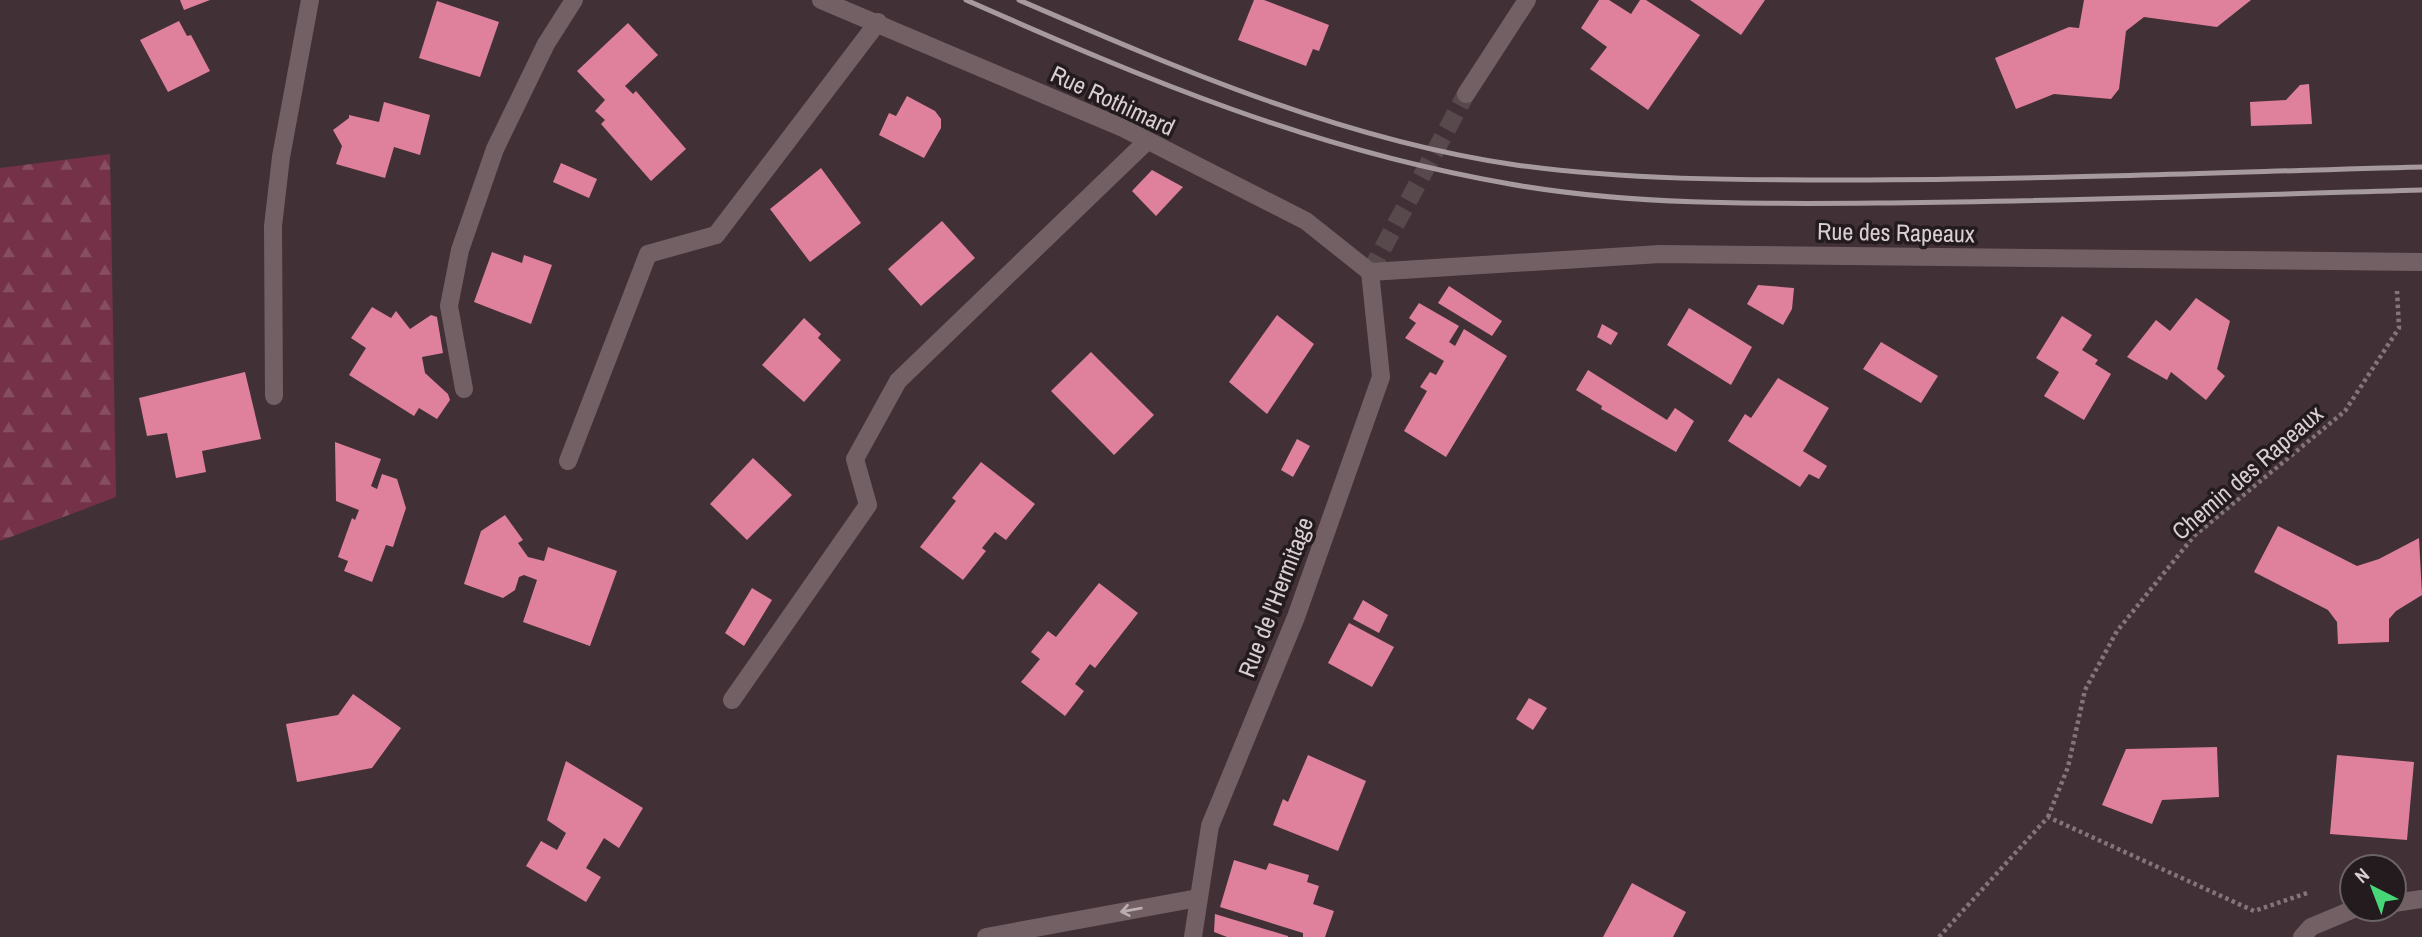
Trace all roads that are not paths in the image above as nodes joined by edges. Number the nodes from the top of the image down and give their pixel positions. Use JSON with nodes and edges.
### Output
{"nodes":[{"id":1,"x":310,"y":0,"type":"edge"},
{"id":2,"x":574,"y":0,"type":"edge"},
{"id":3,"x":821,"y":0,"type":"edge"},
{"id":4,"x":1527,"y":0,"type":"edge"},
{"id":5,"x":878,"y":22,"type":"junction"},
{"id":6,"x":1466,"y":94,"type":"tunnel mouth"},
{"id":7,"x":1146,"y":142,"type":"junction"},
{"id":8,"x":2422,"y":262,"type":"edge"},
{"id":9,"x":1370,"y":272,"type":"junction"},
{"id":10,"x":464,"y":389,"type":"dead end"},
{"id":11,"x":274,"y":396,"type":"dead end"},
{"id":12,"x":568,"y":461,"type":"dead end"},
{"id":13,"x":732,"y":700,"type":"dead end"},
{"id":14,"x":1198,"y":898,"type":"junction"},
{"id":15,"x":2338,"y":916,"type":"edge"},
{"id":16,"x":986,"y":937,"type":"edge"},
{"id":17,"x":1193,"y":937,"type":"edge"},
{"id":18,"x":2302,"y":937,"type":"edge"}],
"edges":[{"from":1,"to":11,"type":"street"},
{"from":2,"to":10,"type":"street"},
{"from":3,"to":5,"type":"street","name":"Rue Rothimard"},
{"from":4,"to":6,"type":"street"},
{"from":5,"to":7,"type":"street","name":"Rue Rothimard"},
{"from":5,"to":12,"type":"street"},
{"from":7,"to":9,"type":"street","name":"Rue Rothimard"},
{"from":7,"to":13,"type":"street"},
{"from":8,"to":9,"type":"street","name":"Rue des Rapeaux"},
{"from":9,"to":14,"type":"street","name":"Rue de l'Hermitage"},
{"from":14,"to":16,"type":"street","one_way":true},
{"from":14,"to":17,"type":"street","name":"Rue de l'Hermitage"},
{"from":15,"to":18,"type":"street"}]}
